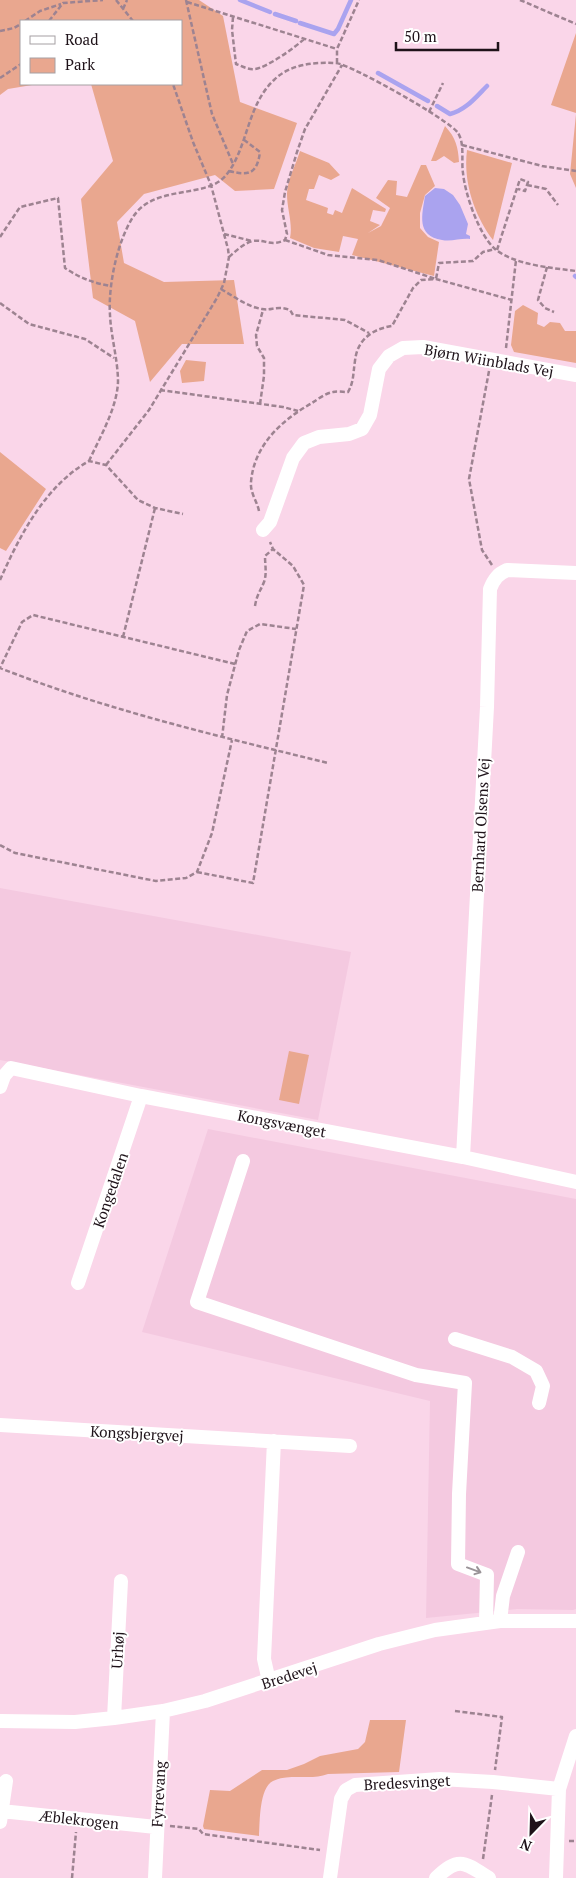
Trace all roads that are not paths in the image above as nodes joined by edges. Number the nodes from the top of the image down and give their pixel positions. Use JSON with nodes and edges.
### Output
{"nodes":[{"id":1,"x":576,"y":375,"type":"edge"},
{"id":2,"x":264,"y":530,"type":"road end"},
{"id":3,"x":576,"y":573,"type":"edge"},
{"id":4,"x":0,"y":1087,"type":"edge"},
{"id":5,"x":141,"y":1096,"type":"junction"},
{"id":6,"x":463,"y":1157,"type":"junction"},
{"id":7,"x":244,"y":1161,"type":"dead end"},
{"id":8,"x":576,"y":1182,"type":"edge"},
{"id":9,"x":78,"y":1283,"type":"dead end"},
{"id":10,"x":455,"y":1339,"type":"dead end"},
{"id":11,"x":539,"y":1403,"type":"dead end"},
{"id":12,"x":0,"y":1426,"type":"edge"},
{"id":13,"x":274,"y":1442,"type":"junction"},
{"id":14,"x":350,"y":1446,"type":"dead end"},
{"id":15,"x":518,"y":1552,"type":"dead end"},
{"id":16,"x":121,"y":1581,"type":"dead end"},
{"id":17,"x":500,"y":1621,"type":"junction"},
{"id":18,"x":576,"y":1621,"type":"edge"},
{"id":19,"x":486,"y":1623,"type":"junction"},
{"id":20,"x":269,"y":1682,"type":"junction"},
{"id":21,"x":163,"y":1711,"type":"junction"},
{"id":22,"x":114,"y":1718,"type":"junction"},
{"id":23,"x":0,"y":1721,"type":"edge"},
{"id":24,"x":576,"y":1736,"type":"edge"},
{"id":25,"x":571,"y":1763,"type":"edge"},
{"id":26,"x":6,"y":1781,"type":"dead end"},
{"id":27,"x":559,"y":1789,"type":"junction"},
{"id":28,"x":1,"y":1816,"type":"edge"},
{"id":29,"x":157,"y":1826,"type":"junction"},
{"id":30,"x":155,"y":1878,"type":"edge"},
{"id":31,"x":330,"y":1878,"type":"edge"},
{"id":32,"x":436,"y":1878,"type":"edge"},
{"id":33,"x":490,"y":1878,"type":"edge"},
{"id":34,"x":556,"y":1878,"type":"edge"}],
"edges":[{"from":1,"to":2,"type":"street","name":"Bjørn Wiinblads Vej"},
{"from":3,"to":6,"type":"street","name":"Bernhard Olsens Vej"},
{"from":4,"to":5,"type":"street","name":"Kongsvænget"},
{"from":5,"to":6,"type":"street","name":"Kongsvænget"},
{"from":5,"to":9,"type":"street","name":"Kongedalen"},
{"from":6,"to":8,"type":"street","name":"Kongsvænget"},
{"from":7,"to":19,"type":"street","one_way":true},
{"from":10,"to":11,"type":"street"},
{"from":12,"to":13,"type":"street","name":"Kongsbjergvej"},
{"from":13,"to":14,"type":"street","name":"Kongsbjergvej"},
{"from":13,"to":20,"type":"street"},
{"from":15,"to":17,"type":"street"},
{"from":16,"to":22,"type":"street","name":"Urhøj"},
{"from":17,"to":18,"type":"street","name":"Bredevej"},
{"from":17,"to":19,"type":"street","name":"Bredevej"},
{"from":19,"to":20,"type":"street","name":"Bredevej"},
{"from":20,"to":21,"type":"street","name":"Bredevej"},
{"from":21,"to":22,"type":"street","name":"Bredevej"},
{"from":21,"to":29,"type":"street","name":"Fyrrevang"},
{"from":22,"to":23,"type":"street","name":"Bredevej"},
{"from":24,"to":25,"type":"street"},
{"from":25,"to":27,"type":"street"},
{"from":26,"to":28,"type":"street","name":"Æblekrogen"},
{"from":27,"to":31,"type":"street","name":"Bredesvinget"},
{"from":27,"to":34,"type":"street"},
{"from":28,"to":29,"type":"street","name":"Æblekrogen"},
{"from":29,"to":30,"type":"street","name":"Fyrrevang"},
{"from":32,"to":33,"type":"street"}]}
